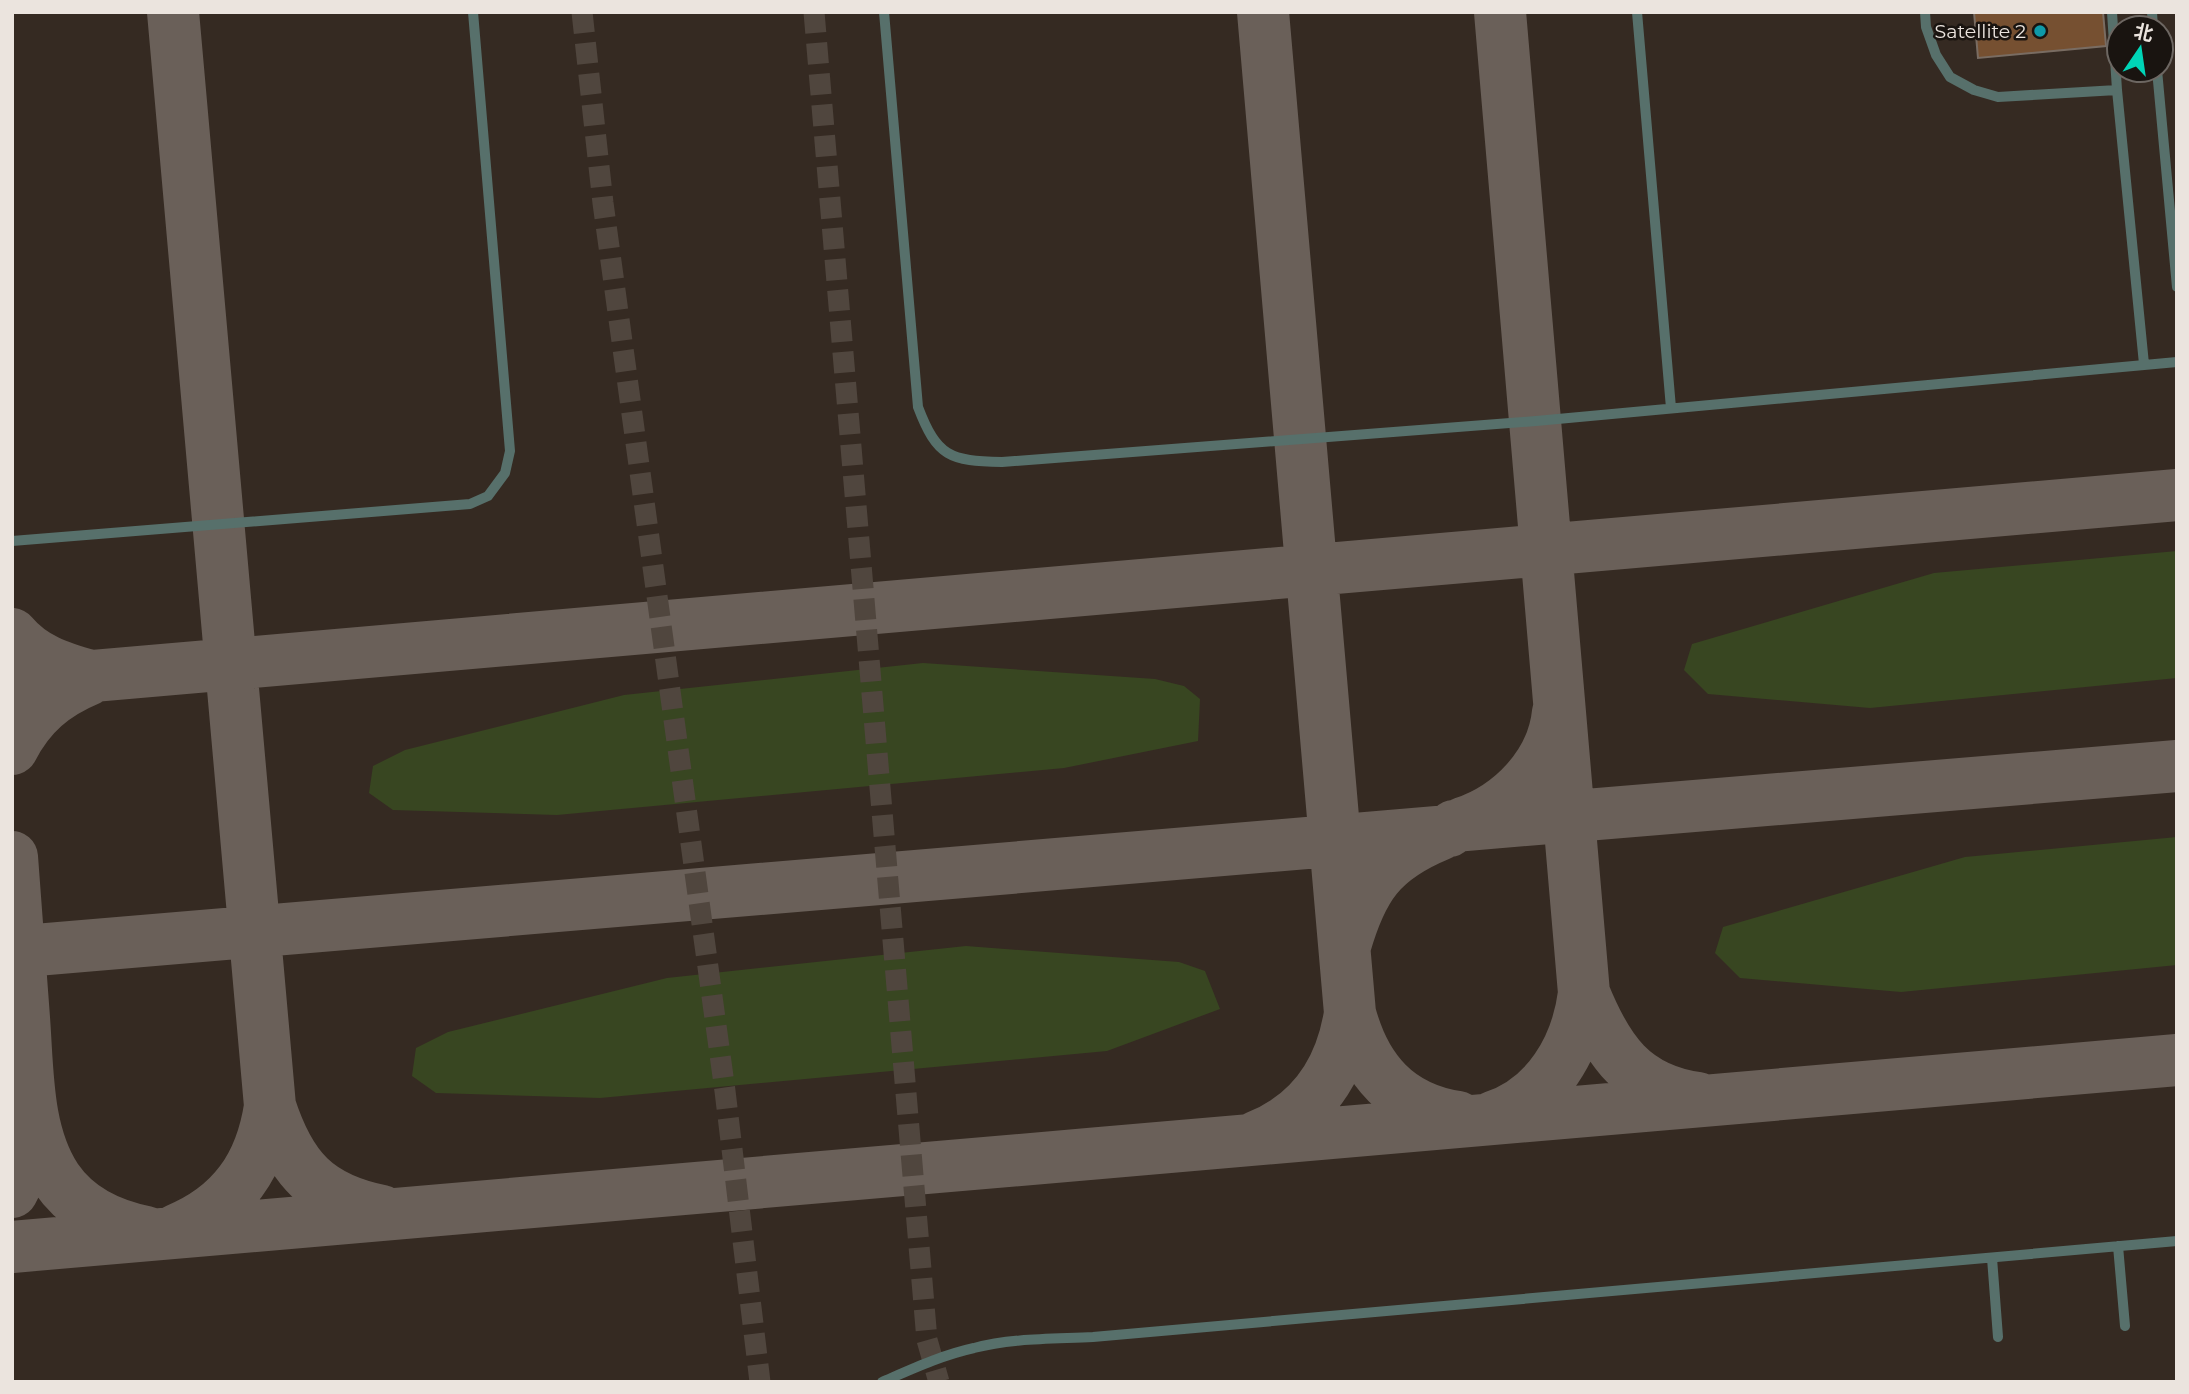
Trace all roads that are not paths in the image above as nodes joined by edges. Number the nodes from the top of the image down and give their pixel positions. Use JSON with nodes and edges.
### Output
{"nodes":[{"id":1,"x":473,"y":12,"type":"edge"},
{"id":2,"x":884,"y":12,"type":"edge"},
{"id":3,"x":1637,"y":12,"type":"edge"},
{"id":4,"x":1925,"y":12,"type":"edge"},
{"id":5,"x":2112,"y":12,"type":"edge"},
{"id":6,"x":2158,"y":84,"type":"edge"},
{"id":7,"x":2117,"y":90,"type":"junction"},
{"id":8,"x":2177,"y":287,"type":"edge"},
{"id":9,"x":2177,"y":362,"type":"edge"},
{"id":10,"x":2144,"y":364,"type":"junction"},
{"id":11,"x":1671,"y":408,"type":"junction"},
{"id":12,"x":12,"y":541,"type":"edge"},
{"id":13,"x":2177,"y":1241,"type":"edge"},
{"id":14,"x":2118,"y":1247,"type":"junction"},
{"id":15,"x":1992,"y":1258,"type":"junction"},
{"id":16,"x":2125,"y":1326,"type":"dead end"},
{"id":17,"x":1998,"y":1337,"type":"dead end"},
{"id":18,"x":882,"y":1382,"type":"edge"}],
"edges":[{"from":1,"to":12,"type":"lane"},
{"from":2,"to":11,"type":"lane"},
{"from":3,"to":11,"type":"lane"},
{"from":4,"to":7,"type":"lane"},
{"from":5,"to":7,"type":"lane"},
{"from":6,"to":8,"type":"lane"},
{"from":7,"to":10,"type":"lane"},
{"from":9,"to":10,"type":"lane"},
{"from":10,"to":11,"type":"lane"},
{"from":13,"to":14,"type":"lane"},
{"from":14,"to":15,"type":"lane"},
{"from":14,"to":16,"type":"lane"},
{"from":15,"to":17,"type":"lane"},
{"from":15,"to":18,"type":"lane"}]}
